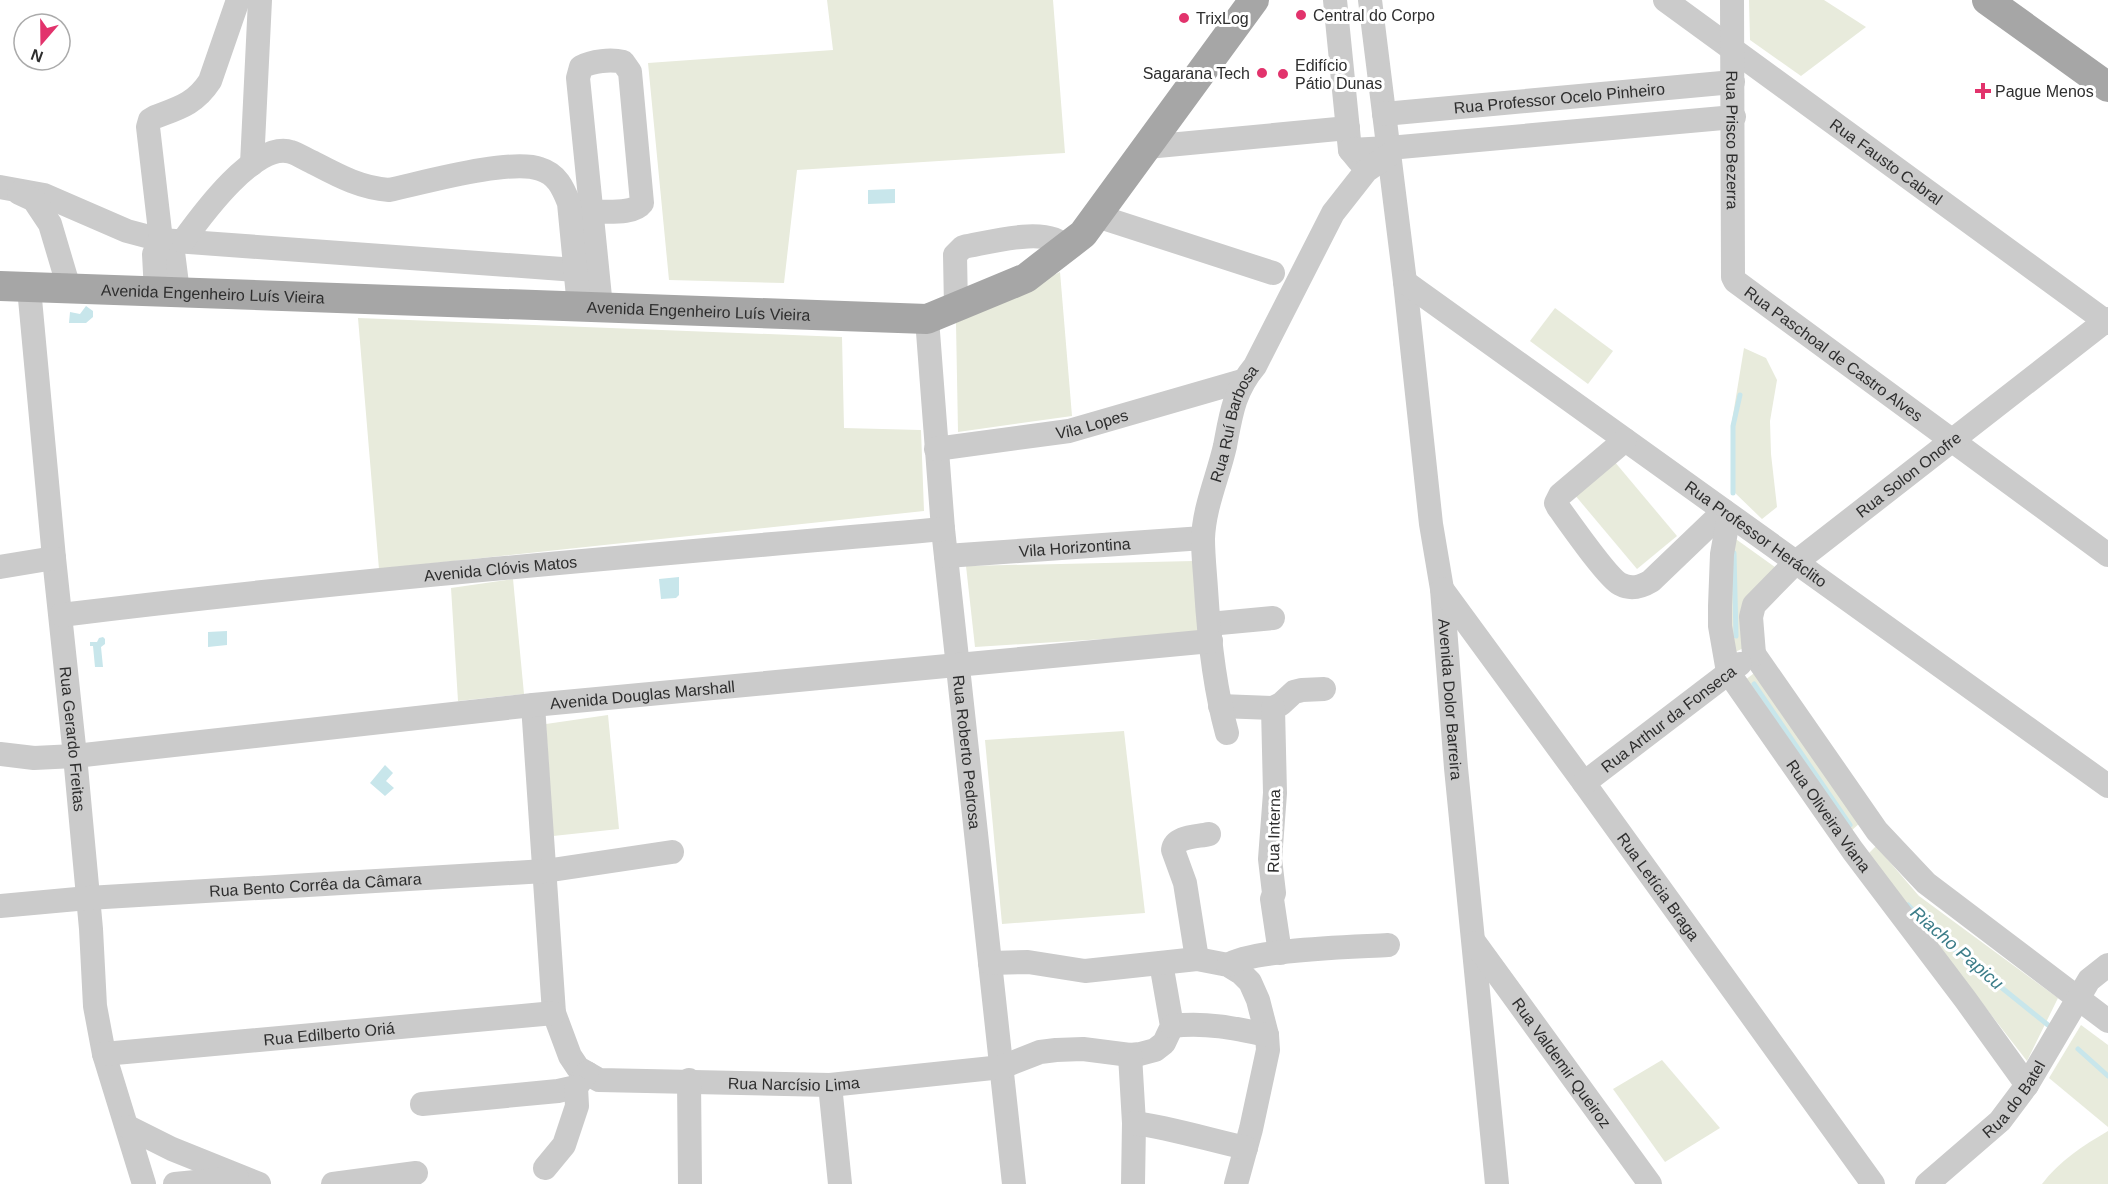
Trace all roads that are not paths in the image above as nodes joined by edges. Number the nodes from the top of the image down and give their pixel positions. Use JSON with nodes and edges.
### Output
{"nodes":[{"id":1,"x":238,"y":0,"type":"edge"},
{"id":2,"x":260,"y":0,"type":"edge"},
{"id":3,"x":1254,"y":0,"type":"edge"},
{"id":4,"x":1335,"y":0,"type":"edge"},
{"id":5,"x":1370,"y":0,"type":"edge"},
{"id":6,"x":1665,"y":0,"type":"edge"},
{"id":7,"x":1732,"y":0,"type":"edge"},
{"id":8,"x":1987,"y":0,"type":"edge"},
{"id":9,"x":1732,"y":49,"type":"junction"},
{"id":10,"x":1733,"y":82,"type":"junction"},
{"id":11,"x":2108,"y":87,"type":"edge"},
{"id":12,"x":1384,"y":114,"type":"junction"},
{"id":13,"x":1734,"y":117,"type":"junction"},
{"id":14,"x":1349,"y":139,"type":"junction"},
{"id":15,"x":1147,"y":147,"type":"junction"},
{"id":16,"x":1389,"y":152,"type":"junction"},
{"id":17,"x":252,"y":164,"type":"junction"},
{"id":18,"x":1366,"y":171,"type":"junction"},
{"id":19,"x":3,"y":186,"type":"edge"},
{"id":20,"x":593,"y":212,"type":"junction"},
{"id":21,"x":1396,"y":215,"type":"junction"},
{"id":22,"x":1097,"y":216,"type":"junction"},
{"id":23,"x":172,"y":241,"type":"junction"},
{"id":24,"x":1065,"y":247,"type":"junction"},
{"id":25,"x":576,"y":270,"type":"junction"},
{"id":26,"x":1273,"y":273,"type":"dead end"},
{"id":27,"x":1734,"y":279,"type":"joint"},
{"id":28,"x":1405,"y":282,"type":"junction"},
{"id":29,"x":0,"y":286,"type":"edge"},
{"id":30,"x":29,"y":288,"type":"junction"},
{"id":31,"x":69,"y":288,"type":"junction"},
{"id":32,"x":167,"y":292,"type":"junction"},
{"id":33,"x":590,"y":307,"type":"junction"},
{"id":34,"x":956,"y":308,"type":"junction"},
{"id":35,"x":927,"y":319,"type":"junction"},
{"id":36,"x":2107,"y":321,"type":"edge"},
{"id":37,"x":1242,"y":381,"type":"junction"},
{"id":38,"x":1625,"y":440,"type":"junction"},
{"id":39,"x":1950,"y":441,"type":"junction"},
{"id":40,"x":936,"y":449,"type":"junction"},
{"id":41,"x":1727,"y":513,"type":"junction"},
{"id":42,"x":943,"y":529,"type":"junction"},
{"id":43,"x":1203,"y":538,"type":"junction"},
{"id":44,"x":2108,"y":555,"type":"edge"},
{"id":45,"x":946,"y":556,"type":"junction"},
{"id":46,"x":54,"y":558,"type":"junction"},
{"id":47,"x":1796,"y":562,"type":"junction"},
{"id":48,"x":0,"y":567,"type":"edge"},
{"id":49,"x":1442,"y":590,"type":"junction"},
{"id":50,"x":61,"y":615,"type":"junction"},
{"id":51,"x":1273,"y":618,"type":"dead end"},
{"id":52,"x":1210,"y":633,"type":"junction"},
{"id":53,"x":1754,"y":654,"type":"junction"},
{"id":54,"x":957,"y":665,"type":"junction"},
{"id":55,"x":1728,"y":672,"type":"junction"},
{"id":56,"x":1324,"y":689,"type":"dead end"},
{"id":57,"x":533,"y":705,"type":"junction"},
{"id":58,"x":1220,"y":706,"type":"junction"},
{"id":59,"x":1273,"y":708,"type":"junction"},
{"id":60,"x":1227,"y":733,"type":"dead end"},
{"id":61,"x":0,"y":754,"type":"edge"},
{"id":62,"x":75,"y":756,"type":"junction"},
{"id":63,"x":1584,"y":783,"type":"junction"},
{"id":64,"x":2108,"y":786,"type":"edge"},
{"id":65,"x":1877,"y":831,"type":"junction"},
{"id":66,"x":1209,"y":834,"type":"dead end"},
{"id":67,"x":1853,"y":850,"type":"junction"},
{"id":68,"x":672,"y":852,"type":"dead end"},
{"id":69,"x":544,"y":871,"type":"junction"},
{"id":70,"x":88,"y":897,"type":"junction"},
{"id":71,"x":0,"y":906,"type":"edge"},
{"id":72,"x":1475,"y":943,"type":"junction"},
{"id":73,"x":1388,"y":945,"type":"dead end"},
{"id":74,"x":1280,"y":953,"type":"junction"},
{"id":75,"x":1197,"y":959,"type":"junction"},
{"id":76,"x":990,"y":963,"type":"junction"},
{"id":77,"x":1161,"y":963,"type":"junction"},
{"id":78,"x":1228,"y":965,"type":"junction"},
{"id":79,"x":2108,"y":966,"type":"edge"},
{"id":80,"x":2078,"y":998,"type":"junction"},
{"id":81,"x":554,"y":1013,"type":"junction"},
{"id":82,"x":2108,"y":1021,"type":"edge"},
{"id":83,"x":1172,"y":1026,"type":"junction"},
{"id":84,"x":1267,"y":1042,"type":"junction"},
{"id":85,"x":104,"y":1054,"type":"junction"},
{"id":86,"x":1130,"y":1055,"type":"junction"},
{"id":87,"x":1002,"y":1067,"type":"junction"},
{"id":88,"x":581,"y":1080,"type":"junction"},
{"id":89,"x":688,"y":1080,"type":"junction"},
{"id":90,"x":830,"y":1085,"type":"junction"},
{"id":91,"x":2027,"y":1085,"type":"junction"},
{"id":92,"x":422,"y":1104,"type":"dead end"},
{"id":93,"x":1134,"y":1123,"type":"junction"},
{"id":94,"x":128,"y":1127,"type":"junction"},
{"id":95,"x":1246,"y":1148,"type":"junction"},
{"id":96,"x":545,"y":1168,"type":"dead end"},
{"id":97,"x":416,"y":1173,"type":"dead end"},
{"id":98,"x":250,"y":1181,"type":"edge"},
{"id":99,"x":1934,"y":1181,"type":"edge"},
{"id":100,"x":144,"y":1184,"type":"edge"},
{"id":101,"x":175,"y":1184,"type":"edge"},
{"id":102,"x":333,"y":1184,"type":"edge"},
{"id":103,"x":690,"y":1184,"type":"edge"},
{"id":104,"x":840,"y":1184,"type":"edge"},
{"id":105,"x":1014,"y":1184,"type":"edge"},
{"id":106,"x":1133,"y":1184,"type":"edge"},
{"id":107,"x":1236,"y":1184,"type":"edge"},
{"id":108,"x":1497,"y":1184,"type":"edge"},
{"id":109,"x":1650,"y":1184,"type":"edge"},
{"id":110,"x":1873,"y":1184,"type":"edge"}],
"edges":[{"from":1,"to":23,"type":"street"},
{"from":2,"to":17,"type":"street"},
{"from":3,"to":15,"type":"main road","name":"Avenida Engenheiro Luís Vieira"},
{"from":4,"to":14,"type":"street"},
{"from":5,"to":12,"type":"street","name":"Avenida Dolor Barreira"},
{"from":6,"to":9,"type":"street","name":"Rua Fausto Cabral"},
{"from":7,"to":9,"type":"street","name":"Rua Prisco Bezerra"},
{"from":8,"to":11,"type":"main road"},
{"from":9,"to":10,"type":"street","name":"Rua Prisco Bezerra"},
{"from":9,"to":36,"type":"street","name":"Rua Fausto Cabral"},
{"from":10,"to":12,"type":"street","name":"Rua Professor Ocelo Pinheiro"},
{"from":10,"to":13,"type":"street","name":"Rua Prisco Bezerra"},
{"from":12,"to":16,"type":"street","name":"Avenida Dolor Barreira"},
{"from":13,"to":16,"type":"street","name":"Rua Professor Ocelo Pinheiro"},
{"from":13,"to":27,"type":"street","name":"Rua Prisco Bezerra"},
{"from":14,"to":15,"type":"street","name":"Rua Professor Ocelo Pinheiro"},
{"from":14,"to":16,"type":"street","name":"Rua Professor Ocelo Pinheiro"},
{"from":14,"to":18,"type":"street","name":"Avenida Dolor Barreira"},
{"from":15,"to":22,"type":"main road","name":"Avenida Engenheiro Luís Vieira"},
{"from":16,"to":18,"type":"street","name":"Rua Ruí Barbosa"},
{"from":16,"to":21,"type":"street","name":"Avenida Dolor Barreira"},
{"from":17,"to":23,"type":"street"},
{"from":17,"to":25,"type":"street"},
{"from":18,"to":21,"type":"street","name":"Avenida Dolor Barreira"},
{"from":18,"to":37,"type":"street","name":"Rua Ruí Barbosa"},
{"from":19,"to":23,"type":"street"},
{"from":19,"to":31,"type":"street"},
{"from":20,"to":20,"type":"street"},
{"from":20,"to":33,"type":"street"},
{"from":21,"to":28,"type":"street","name":"Avenida Dolor Barreira"},
{"from":22,"to":24,"type":"main road","name":"Avenida Engenheiro Luís Vieira"},
{"from":22,"to":26,"type":"street"},
{"from":23,"to":25,"type":"street"},
{"from":23,"to":32,"type":"street"},
{"from":24,"to":34,"type":"main road","name":"Avenida Engenheiro Luís Vieira"},
{"from":24,"to":34,"type":"street"},
{"from":25,"to":33,"type":"street"},
{"from":27,"to":39,"type":"street","name":"Rua Paschoal de Castro Alves"},
{"from":28,"to":38,"type":"street","name":"Rua Professor Heráclito"},
{"from":28,"to":49,"type":"street","name":"Avenida Dolor Barreira"},
{"from":29,"to":30,"type":"main road","name":"Avenida Engenheiro Luís Vieira"},
{"from":30,"to":31,"type":"main road","name":"Avenida Engenheiro Luís Vieira"},
{"from":30,"to":46,"type":"street","name":"Rua Gerardo Freitas"},
{"from":31,"to":32,"type":"main road","name":"Avenida Engenheiro Luís Vieira"},
{"from":32,"to":33,"type":"main road","name":"Avenida Engenheiro Luís Vieira"},
{"from":33,"to":35,"type":"main road","name":"Avenida Engenheiro Luís Vieira"},
{"from":34,"to":35,"type":"main road","name":"Avenida Engenheiro Luís Vieira"},
{"from":35,"to":40,"type":"street","name":"Rua Roberto Pedrosa"},
{"from":36,"to":39,"type":"street","name":"Rua Solon Onofre"},
{"from":37,"to":40,"type":"street","name":"Vila Lopes"},
{"from":37,"to":43,"type":"street","name":"Rua Ruí Barbosa"},
{"from":38,"to":41,"type":"street","name":"Rua Professor Heráclito"},
{"from":38,"to":41,"type":"street"},
{"from":39,"to":44,"type":"street","name":"Rua Paschoal de Castro Alves"},
{"from":39,"to":47,"type":"street","name":"Rua Solon Onofre"},
{"from":40,"to":42,"type":"street","name":"Rua Roberto Pedrosa"},
{"from":41,"to":47,"type":"street","name":"Rua Professor Heráclito"},
{"from":41,"to":55,"type":"street","name":"Rua Oliveira Viana"},
{"from":42,"to":45,"type":"street","name":"Rua Roberto Pedrosa"},
{"from":42,"to":50,"type":"street","name":"Avenida Clóvis Matos"},
{"from":43,"to":45,"type":"street","name":"Vila Horizontina"},
{"from":43,"to":52,"type":"street","name":"Rua Ruí Barbosa"},
{"from":45,"to":54,"type":"street","name":"Rua Roberto Pedrosa"},
{"from":46,"to":48,"type":"street"},
{"from":46,"to":50,"type":"street","name":"Rua Gerardo Freitas"},
{"from":47,"to":53,"type":"street","name":"Rua Solon Onofre"},
{"from":47,"to":64,"type":"street","name":"Rua Professor Heráclito"},
{"from":49,"to":63,"type":"street","name":"Rua Letícia Braga"},
{"from":49,"to":72,"type":"street","name":"Avenida Dolor Barreira"},
{"from":50,"to":62,"type":"street","name":"Rua Gerardo Freitas"},
{"from":51,"to":52,"type":"street","name":"Avenida Douglas Marshall"},
{"from":52,"to":54,"type":"street","name":"Avenida Douglas Marshall"},
{"from":52,"to":58,"type":"street","name":"Rua Ruí Barbosa"},
{"from":53,"to":55,"type":"street","name":"Rua Arthur da Fonseca"},
{"from":53,"to":65,"type":"street","name":"Rua Oliveira Viana"},
{"from":54,"to":57,"type":"street","name":"Avenida Douglas Marshall"},
{"from":54,"to":76,"type":"street","name":"Rua Roberto Pedrosa"},
{"from":55,"to":63,"type":"street","name":"Rua Arthur da Fonseca"},
{"from":55,"to":67,"type":"street","name":"Rua Oliveira Viana"},
{"from":56,"to":59,"type":"street"},
{"from":57,"to":62,"type":"street","name":"Avenida Douglas Marshall"},
{"from":57,"to":69,"type":"street"},
{"from":58,"to":59,"type":"street"},
{"from":58,"to":60,"type":"street","name":"Rua Ruí Barbosa"},
{"from":59,"to":74,"type":"street","name":"Rua Interna"},
{"from":61,"to":62,"type":"street","name":"Avenida Douglas Marshall"},
{"from":62,"to":70,"type":"street","name":"Rua Gerardo Freitas"},
{"from":63,"to":110,"type":"street","name":"Rua Letícia Braga"},
{"from":65,"to":67,"type":"street"},
{"from":65,"to":80,"type":"street","name":"Rua Oliveira Viana"},
{"from":66,"to":75,"type":"street"},
{"from":67,"to":91,"type":"street","name":"Rua Oliveira Viana"},
{"from":68,"to":69,"type":"street","name":"Rua Bento Corrêa da Câmara"},
{"from":69,"to":70,"type":"street","name":"Rua Bento Corrêa da Câmara"},
{"from":69,"to":81,"type":"street"},
{"from":70,"to":71,"type":"street","name":"Rua Bento Corrêa da Câmara"},
{"from":70,"to":85,"type":"street","name":"Rua Gerardo Freitas"},
{"from":72,"to":108,"type":"street","name":"Avenida Dolor Barreira"},
{"from":72,"to":109,"type":"street","name":"Rua Valdemir Queiroz"},
{"from":73,"to":74,"type":"street"},
{"from":74,"to":78,"type":"street"},
{"from":75,"to":77,"type":"street"},
{"from":75,"to":78,"type":"street"},
{"from":76,"to":77,"type":"street"},
{"from":76,"to":87,"type":"street","name":"Rua Roberto Pedrosa"},
{"from":77,"to":83,"type":"street"},
{"from":78,"to":84,"type":"street"},
{"from":79,"to":80,"type":"street","name":"Rua do Batel"},
{"from":80,"to":82,"type":"street","name":"Rua Oliveira Viana"},
{"from":80,"to":91,"type":"street","name":"Rua do Batel"},
{"from":81,"to":85,"type":"street","name":"Rua Edilberto Oriá"},
{"from":81,"to":88,"type":"street"},
{"from":83,"to":84,"type":"street"},
{"from":83,"to":86,"type":"street"},
{"from":84,"to":95,"type":"street"},
{"from":85,"to":94,"type":"street","name":"Rua Gerardo Freitas"},
{"from":86,"to":87,"type":"street","name":"Rua Narcísio Lima"},
{"from":86,"to":93,"type":"street"},
{"from":87,"to":90,"type":"street","name":"Rua Narcísio Lima"},
{"from":87,"to":105,"type":"street","name":"Rua Roberto Pedrosa"},
{"from":88,"to":89,"type":"street","name":"Rua Narcísio Lima"},
{"from":88,"to":92,"type":"street"},
{"from":88,"to":96,"type":"street"},
{"from":89,"to":90,"type":"street","name":"Rua Narcísio Lima"},
{"from":89,"to":103,"type":"street"},
{"from":90,"to":104,"type":"street"},
{"from":91,"to":99,"type":"street","name":"Rua do Batel"},
{"from":93,"to":95,"type":"street"},
{"from":93,"to":106,"type":"street"},
{"from":94,"to":98,"type":"street"},
{"from":94,"to":100,"type":"street","name":"Rua Gerardo Freitas"},
{"from":95,"to":107,"type":"street"},
{"from":97,"to":102,"type":"street"},
{"from":98,"to":101,"type":"street"}]}
